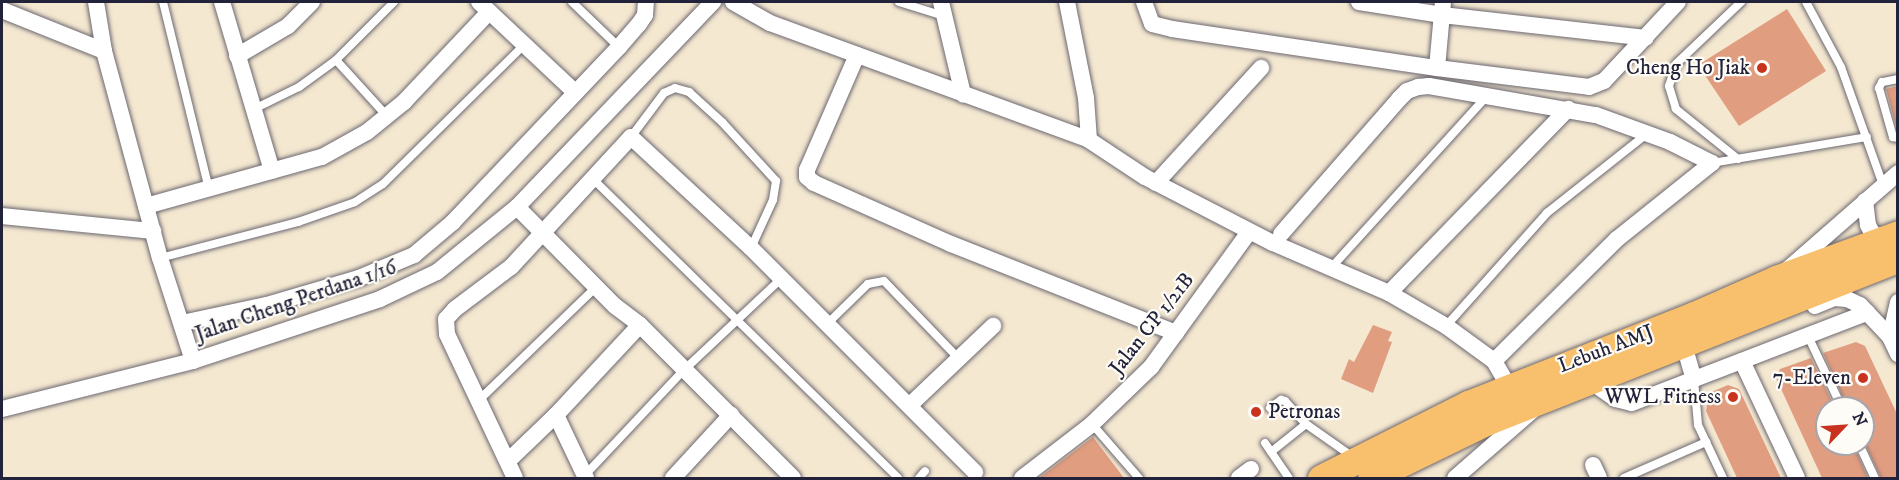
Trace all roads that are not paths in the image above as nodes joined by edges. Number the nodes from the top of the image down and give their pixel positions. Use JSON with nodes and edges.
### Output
{"nodes":[{"id":1,"x":96,"y":2,"type":"edge"},
{"id":2,"x":163,"y":2,"type":"edge"},
{"id":3,"x":222,"y":2,"type":"edge"},
{"id":4,"x":312,"y":2,"type":"edge"},
{"id":5,"x":394,"y":2,"type":"edge"},
{"id":6,"x":572,"y":2,"type":"edge"},
{"id":7,"x":646,"y":2,"type":"edge"},
{"id":8,"x":713,"y":2,"type":"edge"},
{"id":9,"x":733,"y":2,"type":"edge"},
{"id":10,"x":899,"y":2,"type":"edge"},
{"id":11,"x":1067,"y":2,"type":"edge"},
{"id":12,"x":1144,"y":2,"type":"edge"},
{"id":13,"x":1359,"y":2,"type":"edge"},
{"id":14,"x":1678,"y":2,"type":"edge"},
{"id":15,"x":1740,"y":2,"type":"edge"},
{"id":16,"x":1806,"y":2,"type":"edge"},
{"id":17,"x":484,"y":7,"type":"edge"},
{"id":18,"x":1443,"y":8,"type":"edge"},
{"id":19,"x":943,"y":9,"type":"edge"},
{"id":20,"x":2,"y":10,"type":"edge"},
{"id":21,"x":1646,"y":38,"type":"junction"},
{"id":22,"x":524,"y":45,"type":"junction"},
{"id":23,"x":619,"y":47,"type":"junction"},
{"id":24,"x":104,"y":51,"type":"junction"},
{"id":25,"x":857,"y":55,"type":"junction"},
{"id":26,"x":237,"y":56,"type":"junction"},
{"id":27,"x":336,"y":60,"type":"junction"},
{"id":28,"x":1261,"y":68,"type":"dead end"},
{"id":29,"x":1437,"y":68,"type":"junction"},
{"id":30,"x":1898,"y":79,"type":"edge"},
{"id":31,"x":575,"y":92,"type":"junction"},
{"id":32,"x":963,"y":94,"type":"junction"},
{"id":33,"x":1487,"y":96,"type":"junction"},
{"id":34,"x":254,"y":109,"type":"junction"},
{"id":35,"x":1568,"y":109,"type":"junction"},
{"id":36,"x":387,"y":116,"type":"junction"},
{"id":37,"x":1648,"y":133,"type":"junction"},
{"id":38,"x":1867,"y":136,"type":"junction"},
{"id":39,"x":631,"y":137,"type":"junction"},
{"id":40,"x":1898,"y":138,"type":"edge"},
{"id":41,"x":1089,"y":140,"type":"junction"},
{"id":42,"x":1738,"y":159,"type":"junction"},
{"id":43,"x":1712,"y":163,"type":"junction"},
{"id":44,"x":272,"y":171,"type":"junction"},
{"id":45,"x":1898,"y":173,"type":"edge"},
{"id":46,"x":593,"y":179,"type":"junction"},
{"id":47,"x":1156,"y":183,"type":"junction"},
{"id":48,"x":1884,"y":184,"type":"junction"},
{"id":49,"x":209,"y":189,"type":"junction"},
{"id":50,"x":1865,"y":201,"type":"junction"},
{"id":51,"x":146,"y":206,"type":"junction"},
{"id":52,"x":517,"y":207,"type":"junction"},
{"id":53,"x":2,"y":216,"type":"edge"},
{"id":54,"x":153,"y":231,"type":"junction"},
{"id":55,"x":1249,"y":232,"type":"junction"},
{"id":56,"x":543,"y":233,"type":"junction"},
{"id":57,"x":1281,"y":234,"type":"dead end"},
{"id":58,"x":1893,"y":244,"type":"edge"},
{"id":59,"x":751,"y":248,"type":"junction"},
{"id":60,"x":160,"y":258,"type":"junction"},
{"id":61,"x":1330,"y":270,"type":"junction"},
{"id":62,"x":781,"y":279,"type":"junction"},
{"id":63,"x":1776,"y":279,"type":"junction"},
{"id":64,"x":596,"y":287,"type":"junction"},
{"id":65,"x":1389,"y":293,"type":"junction"},
{"id":66,"x":1898,"y":302,"type":"edge"},
{"id":67,"x":1867,"y":313,"type":"junction"},
{"id":68,"x":737,"y":321,"type":"junction"},
{"id":69,"x":182,"y":323,"type":"junction"},
{"id":70,"x":827,"y":324,"type":"junction"},
{"id":71,"x":640,"y":325,"type":"junction"},
{"id":72,"x":993,"y":326,"type":"dead end"},
{"id":73,"x":1446,"y":326,"type":"junction"},
{"id":74,"x":1176,"y":333,"type":"junction"},
{"id":75,"x":1808,"y":336,"type":"junction"},
{"id":76,"x":1890,"y":337,"type":"junction"},
{"id":77,"x":1691,"y":342,"type":"junction"},
{"id":78,"x":1898,"y":354,"type":"edge"},
{"id":79,"x":958,"y":359,"type":"junction"},
{"id":80,"x":193,"y":361,"type":"junction"},
{"id":81,"x":1494,"y":361,"type":"junction"},
{"id":82,"x":1742,"y":361,"type":"junction"},
{"id":83,"x":684,"y":370,"type":"junction"},
{"id":84,"x":1694,"y":380,"type":"junction"},
{"id":85,"x":1590,"y":381,"type":"junction"},
{"id":86,"x":1509,"y":387,"type":"junction"},
{"id":87,"x":1836,"y":396,"type":"edge"},
{"id":88,"x":1548,"y":397,"type":"junction"},
{"id":89,"x":479,"y":400,"type":"junction"},
{"id":90,"x":910,"y":405,"type":"junction"},
{"id":91,"x":1270,"y":408,"type":"dead end"},
{"id":92,"x":2,"y":409,"type":"edge"},
{"id":93,"x":556,"y":415,"type":"junction"},
{"id":94,"x":731,"y":415,"type":"junction"},
{"id":95,"x":1092,"y":424,"type":"junction"},
{"id":96,"x":1306,"y":424,"type":"junction"},
{"id":97,"x":1706,"y":442,"type":"junction"},
{"id":98,"x":1264,"y":443,"type":"dead end"},
{"id":99,"x":1271,"y":452,"type":"junction"},
{"id":100,"x":1865,"y":456,"type":"edge"},
{"id":101,"x":508,"y":461,"type":"junction"},
{"id":102,"x":1364,"y":469,"type":"edge"},
{"id":103,"x":925,"y":471,"type":"dead end"},
{"id":104,"x":975,"y":472,"type":"dead end"},
{"id":105,"x":585,"y":477,"type":"edge"},
{"id":106,"x":515,"y":478,"type":"edge"},
{"id":107,"x":673,"y":478,"type":"edge"},
{"id":108,"x":793,"y":478,"type":"edge"},
{"id":109,"x":898,"y":478,"type":"edge"},
{"id":110,"x":919,"y":478,"type":"edge"},
{"id":111,"x":1022,"y":478,"type":"edge"},
{"id":112,"x":1137,"y":478,"type":"edge"},
{"id":113,"x":1289,"y":478,"type":"edge"},
{"id":114,"x":1321,"y":478,"type":"edge"},
{"id":115,"x":1455,"y":478,"type":"edge"},
{"id":116,"x":1624,"y":478,"type":"edge"},
{"id":117,"x":1723,"y":478,"type":"edge"},
{"id":118,"x":1797,"y":478,"type":"edge"},
{"id":119,"x":1875,"y":478,"type":"edge"}],
"edges":[{"from":1,"to":24,"type":"street"},
{"from":2,"to":49,"type":"lane"},
{"from":3,"to":26,"type":"street"},
{"from":4,"to":26,"type":"street"},
{"from":5,"to":27,"type":"lane"},
{"from":6,"to":23,"type":"lane"},
{"from":7,"to":23,"type":"street"},
{"from":8,"to":52,"type":"street","name":"Jalan Cheng Perdana 1/16"},
{"from":9,"to":25,"type":"street"},
{"from":10,"to":19,"type":"lane"},
{"from":11,"to":41,"type":"street"},
{"from":12,"to":29,"type":"street"},
{"from":13,"to":18,"type":"street"},
{"from":14,"to":21,"type":"street"},
{"from":15,"to":42,"type":"lane"},
{"from":16,"to":38,"type":"lane"},
{"from":17,"to":22,"type":"street"},
{"from":17,"to":36,"type":"street"},
{"from":18,"to":21,"type":"street"},
{"from":18,"to":29,"type":"street"},
{"from":19,"to":32,"type":"street"},
{"from":20,"to":24,"type":"street"},
{"from":21,"to":29,"type":"street"},
{"from":22,"to":31,"type":"street"},
{"from":22,"to":60,"type":"lane"},
{"from":23,"to":31,"type":"street"},
{"from":24,"to":51,"type":"street"},
{"from":25,"to":32,"type":"street"},
{"from":25,"to":74,"type":"street"},
{"from":26,"to":34,"type":"street"},
{"from":27,"to":34,"type":"lane"},
{"from":27,"to":36,"type":"lane"},
{"from":28,"to":47,"type":"street"},
{"from":30,"to":40,"type":"lane"},
{"from":31,"to":69,"type":"street"},
{"from":32,"to":41,"type":"street"},
{"from":33,"to":35,"type":"street"},
{"from":33,"to":57,"type":"street"},
{"from":33,"to":61,"type":"lane"},
{"from":34,"to":44,"type":"street"},
{"from":35,"to":37,"type":"street"},
{"from":35,"to":65,"type":"street"},
{"from":36,"to":44,"type":"street"},
{"from":37,"to":43,"type":"street"},
{"from":37,"to":73,"type":"lane"},
{"from":38,"to":42,"type":"lane"},
{"from":38,"to":48,"type":"lane"},
{"from":39,"to":46,"type":"street"},
{"from":39,"to":59,"type":"street"},
{"from":39,"to":59,"type":"lane"},
{"from":41,"to":47,"type":"street"},
{"from":42,"to":43,"type":"lane"},
{"from":43,"to":81,"type":"street"},
{"from":44,"to":49,"type":"street"},
{"from":45,"to":48,"type":"street"},
{"from":46,"to":56,"type":"street"},
{"from":46,"to":68,"type":"lane"},
{"from":47,"to":55,"type":"street"},
{"from":48,"to":50,"type":"street"},
{"from":49,"to":51,"type":"street"},
{"from":50,"to":58,"type":"street"},
{"from":50,"to":63,"type":"street"},
{"from":51,"to":54,"type":"street"},
{"from":52,"to":56,"type":"street"},
{"from":52,"to":80,"type":"street","name":"Jalan Cheng Perdana 1/16"},
{"from":53,"to":54,"type":"street"},
{"from":54,"to":60,"type":"street"},
{"from":55,"to":61,"type":"street"},
{"from":55,"to":74,"type":"street","name":"Jalan CP 1/21B"},
{"from":56,"to":64,"type":"street"},
{"from":56,"to":89,"type":"street"},
{"from":58,"to":63,"type":"highway","name":"Lebuh AMJ"},
{"from":58,"to":77,"type":"highway","name":"Lebuh AMJ"},
{"from":59,"to":62,"type":"street"},
{"from":60,"to":69,"type":"street"},
{"from":61,"to":65,"type":"street"},
{"from":62,"to":68,"type":"lane"},
{"from":62,"to":70,"type":"street"},
{"from":63,"to":86,"type":"highway","name":"Lebuh AMJ"},
{"from":64,"to":71,"type":"street"},
{"from":64,"to":89,"type":"lane"},
{"from":65,"to":73,"type":"street"},
{"from":66,"to":76,"type":"street"},
{"from":67,"to":75,"type":"street"},
{"from":67,"to":76,"type":"street"},
{"from":67,"to":77,"type":"street"},
{"from":68,"to":83,"type":"lane"},
{"from":68,"to":109,"type":"lane"},
{"from":69,"to":80,"type":"street"},
{"from":70,"to":79,"type":"lane"},
{"from":70,"to":90,"type":"street"},
{"from":71,"to":83,"type":"street"},
{"from":71,"to":93,"type":"street"},
{"from":72,"to":79,"type":"street"},
{"from":73,"to":81,"type":"street"},
{"from":74,"to":95,"type":"street","name":"Jalan CP 1/21B"},
{"from":75,"to":82,"type":"street"},
{"from":75,"to":87,"type":"lane"},
{"from":76,"to":78,"type":"street"},
{"from":77,"to":84,"type":"street"},
{"from":77,"to":85,"type":"highway","name":"Lebuh AMJ"},
{"from":79,"to":90,"type":"street"},
{"from":80,"to":92,"type":"street","name":"Jalan Cheng Perdana 1/16"},
{"from":81,"to":86,"type":"street"},
{"from":82,"to":84,"type":"street"},
{"from":82,"to":118,"type":"street"},
{"from":83,"to":94,"type":"street"},
{"from":83,"to":105,"type":"lane"},
{"from":84,"to":85,"type":"street"},
{"from":84,"to":97,"type":"lane"},
{"from":85,"to":88,"type":"highway","name":"Lebuh AMJ"},
{"from":86,"to":102,"type":"highway","name":"Lebuh AMJ"},
{"from":88,"to":102,"type":"highway","name":"Lebuh AMJ"},
{"from":88,"to":115,"type":"street"},
{"from":89,"to":101,"type":"street"},
{"from":90,"to":104,"type":"street"},
{"from":91,"to":96,"type":"lane"},
{"from":93,"to":101,"type":"street"},
{"from":93,"to":105,"type":"street"},
{"from":94,"to":107,"type":"street"},
{"from":94,"to":108,"type":"street"},
{"from":95,"to":111,"type":"street","name":"Jalan CP 1/21B"},
{"from":95,"to":112,"type":"lane"},
{"from":96,"to":99,"type":"lane"},
{"from":96,"to":102,"type":"lane"},
{"from":97,"to":116,"type":"lane"},
{"from":97,"to":117,"type":"lane"},
{"from":98,"to":99,"type":"lane"},
{"from":99,"to":113,"type":"lane"},
{"from":100,"to":119,"type":"lane"},
{"from":101,"to":106,"type":"street"},
{"from":102,"to":114,"type":"highway","name":"Lebuh AMJ"},
{"from":103,"to":110,"type":"lane"}]}
